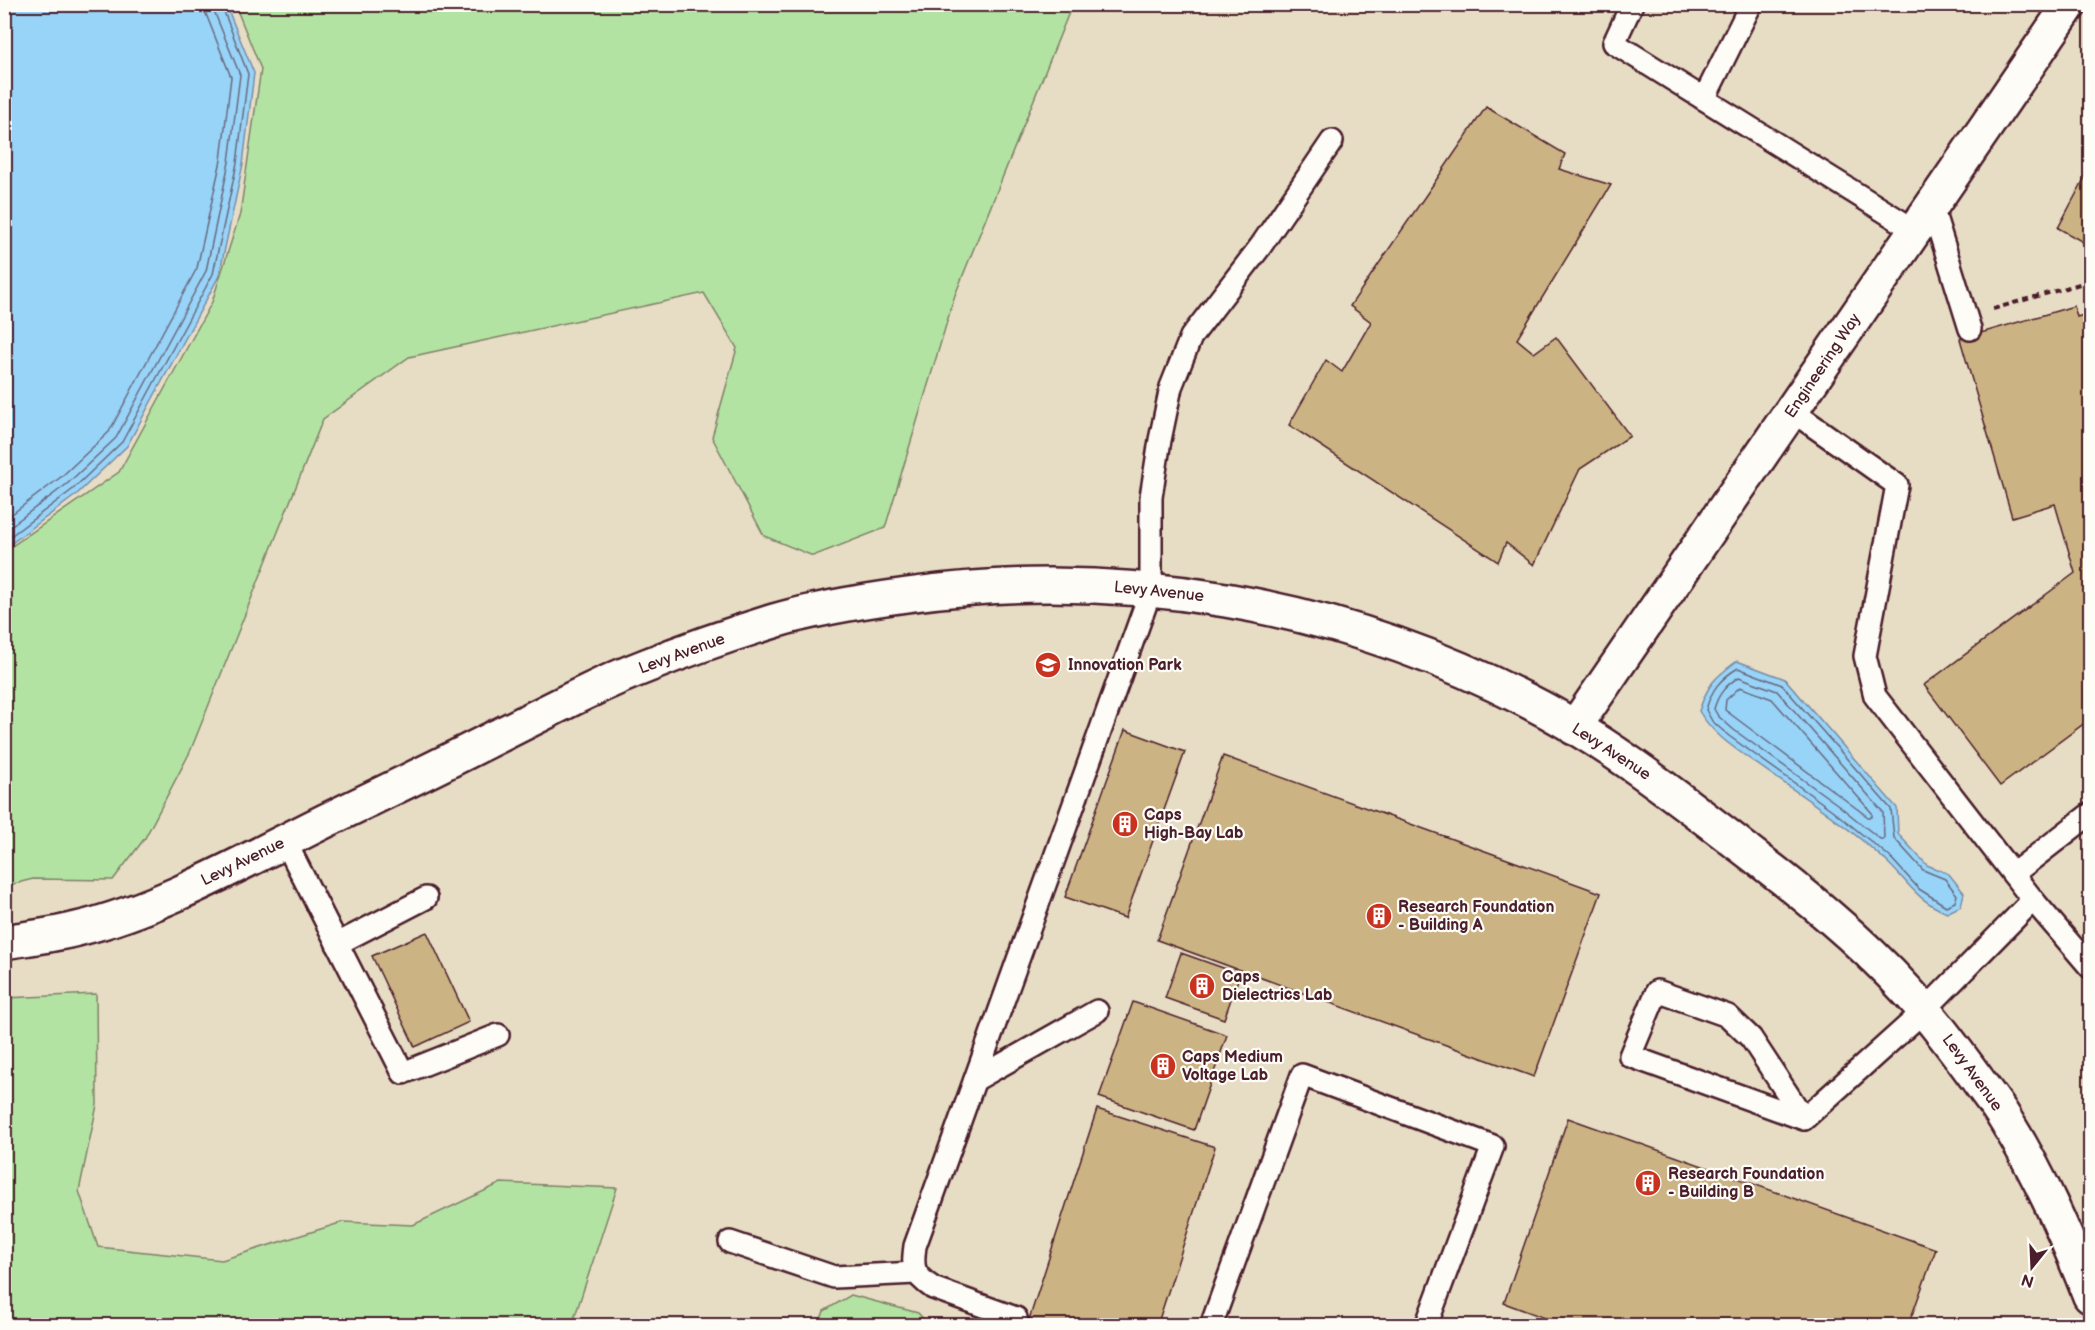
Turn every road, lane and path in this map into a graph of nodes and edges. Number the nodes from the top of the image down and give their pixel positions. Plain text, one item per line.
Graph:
1 (1632, 4) edge
2 (1751, 4) edge
3 (2070, 4) edge
4 (1704, 99) junction
5 (1332, 141) dead end
6 (1924, 219) junction
7 (2091, 281) edge
8 (1968, 323) joint
9 (1792, 411) junction
10 (1151, 590) junction
11 (1575, 728) junction
12 (2091, 814) edge
13 (285, 841) junction
14 (2013, 874) junction
15 (426, 898) dead end
16 (2033, 900) junction
17 (4, 942) edge
18 (337, 944) junction
19 (2091, 967) edge
20 (1097, 1011) dead end
21 (1924, 1011) junction
22 (498, 1035) dead end
23 (975, 1080) junction
24 (1804, 1119) junction
25 (730, 1242) dead end
26 (916, 1273) junction
27 (2091, 1296) edge
28 (1016, 1318) dead end
29 (1211, 1326) edge
30 (1426, 1326) edge

1 - 4 lane
2 - 4 lane
3 - 6 street, Engineering Way
4 - 6 lane
5 - 10 lane
6 - 8 lane
6 - 9 street, Engineering Way
7 - 8 path
9 - 11 street, Engineering Way
9 - 14 lane
10 - 11 street, Levy Avenue
10 - 13 street, Levy Avenue
10 - 23 lane
11 - 21 street, Levy Avenue
12 - 14 lane
13 - 17 street, Levy Avenue
13 - 18 lane
14 - 16 lane
15 - 18 lane
16 - 19 lane
16 - 21 lane
18 - 22 lane
20 - 23 lane
21 - 24 lane
21 - 27 street, Levy Avenue
23 - 26 lane
24 - 24 lane
25 - 26 lane
26 - 28 lane
29 - 30 lane

